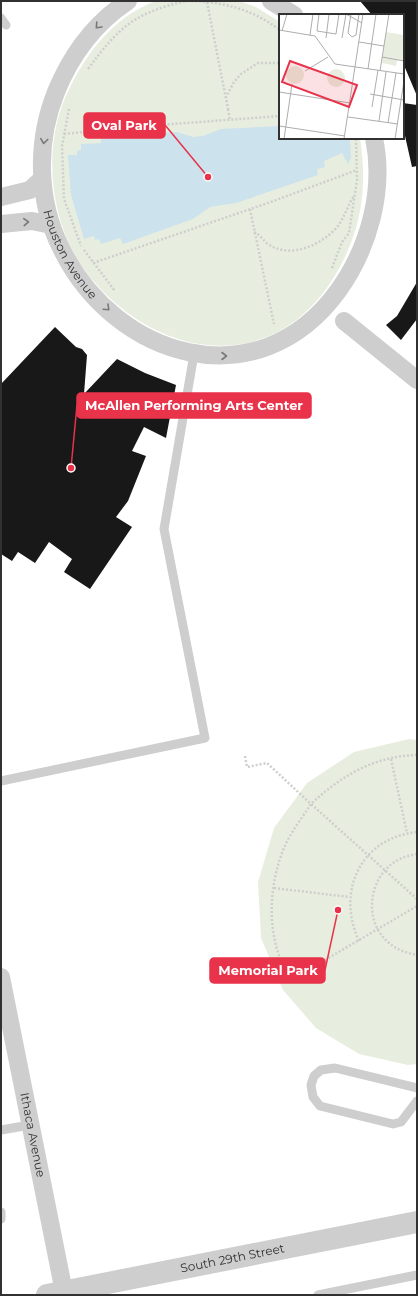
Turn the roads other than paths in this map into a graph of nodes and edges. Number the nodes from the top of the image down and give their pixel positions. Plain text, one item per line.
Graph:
1 (128, 1) edge
2 (271, 1) edge
3 (292, 1) edge
4 (292, 14) edge
5 (294, 14) edge
6 (374, 139) edge
7 (42, 179) junction
8 (1, 197) edge
9 (1, 224) edge
10 (51, 225) junction
11 (339, 290) junction
12 (344, 321) junction
13 (309, 323) junction
14 (194, 354) junction
15 (415, 374) edge
16 (1, 781) edge
17 (2, 986) edge
18 (417, 1088) edge
19 (417, 1101) edge
20 (30, 1125) junction
21 (1, 1130) edge
22 (1, 1212) edge
23 (1, 1219) edge
24 (417, 1222) edge
25 (417, 1275) edge
26 (55, 1293) edge
27 (318, 1295) edge

1 -> 7 street, Houston Avenue
2 - 4 street
3 - 5 street
6 - 11 street, Houston Avenue
7 - 8 street
7 - 10 street, Houston Avenue
9 -> 10 street
10 -> 14 street, Houston Avenue
11 - 12 street
11 - 13 street, Houston Avenue
12 - 13 street, Houston Avenue
12 - 15 street
14 -> 13 street, Houston Avenue
14 - 16 lane
17 - 20 street, Ithaca Avenue
18 - 19 lane
20 - 21 lane
20 - 26 street, Ithaca Avenue
22 - 23 lane
24 - 26 street, South 29th Street
25 - 27 lane

